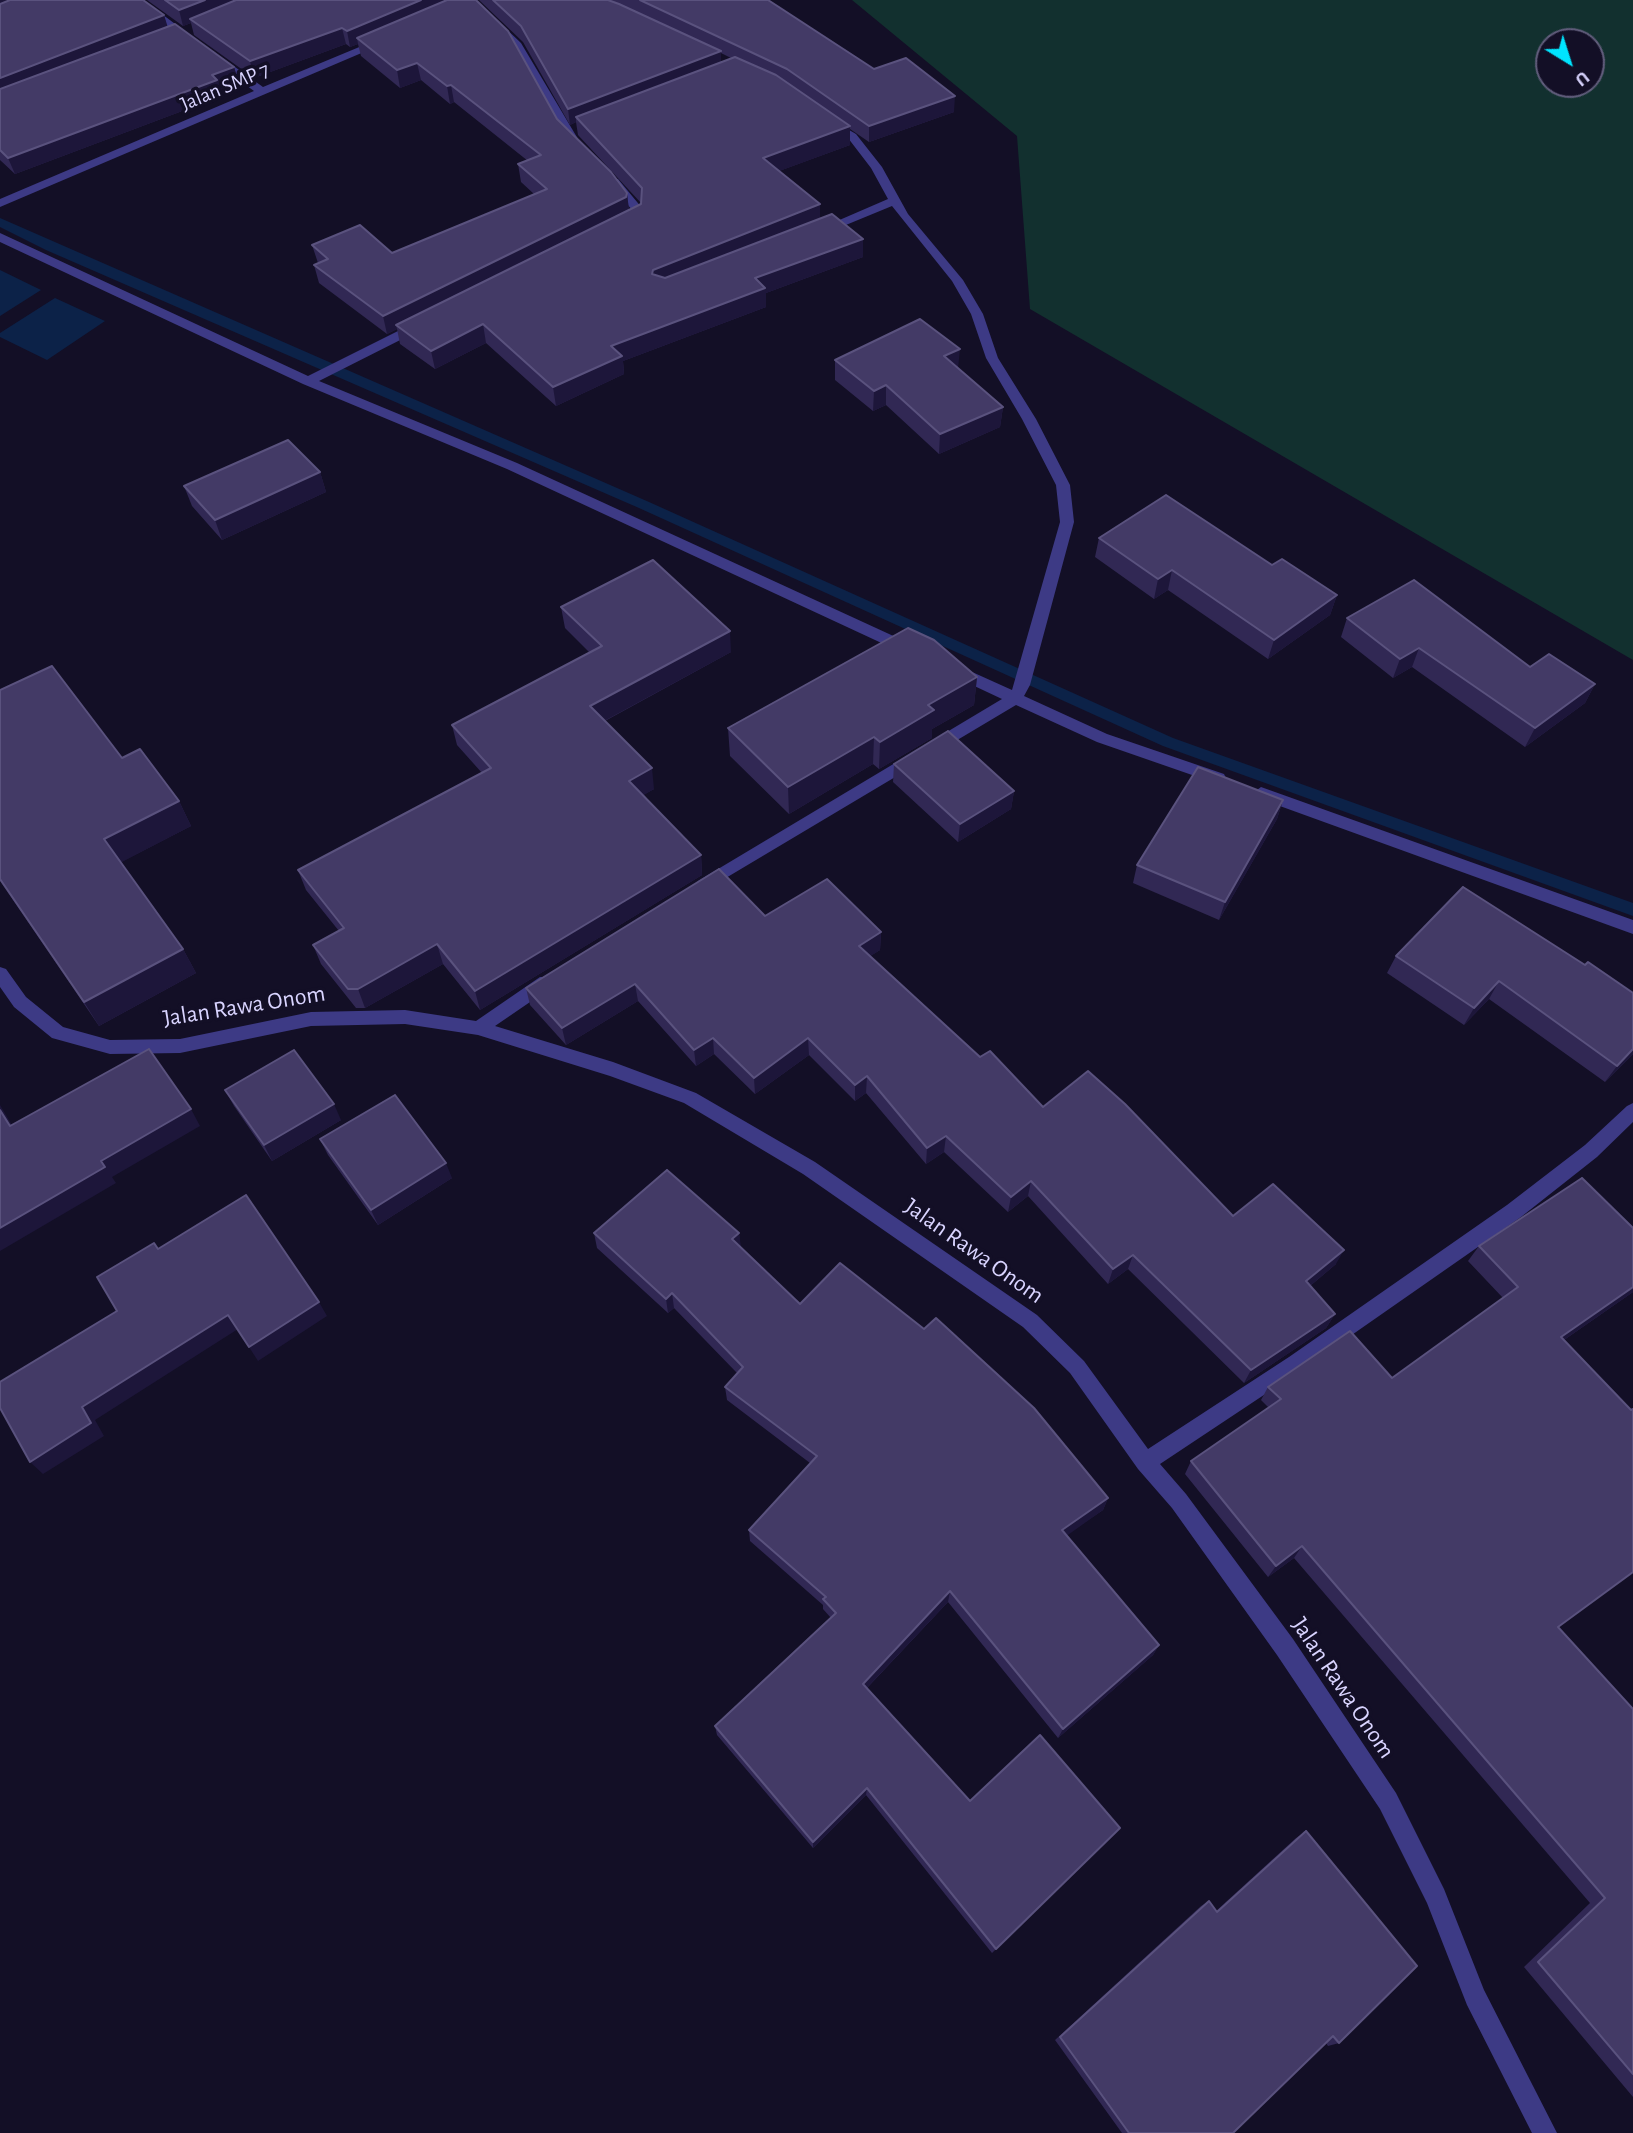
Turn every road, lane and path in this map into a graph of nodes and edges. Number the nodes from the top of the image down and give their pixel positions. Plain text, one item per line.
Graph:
1 (136, 0) edge
2 (470, 0) edge
3 (194, 28) edge
4 (181, 33) junction
5 (396, 35) edge
6 (168, 38) edge
7 (202, 47) edge
8 (212, 55) edge
9 (263, 92) junction
10 (822, 116) edge
11 (579, 128) edge
12 (566, 133) junction
13 (584, 151) edge
14 (601, 169) edge
15 (895, 201) junction
16 (0, 203) edge
17 (615, 230) edge
18 (809, 236) edge
19 (0, 237) edge
20 (432, 319) edge
21 (308, 381) junction
22 (1019, 692) junction
23 (687, 895) edge
24 (1633, 927) edge
25 (559, 973) edge
26 (0, 974) edge
27 (478, 1028) junction
28 (1633, 1111) edge
29 (1145, 1462) junction
30 (1545, 2133) edge

1 - 4 street
2 - 12 street
3 - 4 street
4 - 6 street
4 - 7 street
5 - 9 street, Jalan SMP 7
8 - 9 street
9 - 16 street, Jalan SMP 7
10 - 15 street
11 - 12 street
12 - 13 street
14 - 17 street
15 - 18 street
15 - 22 street
19 - 21 street
20 - 21 street
21 - 22 street
22 - 23 street
22 - 24 street
25 - 27 street
26 - 27 street, Jalan Rawa Onom
27 - 29 street, Jalan Rawa Onom
28 - 29 street
29 - 30 street, Jalan Rawa Onom

